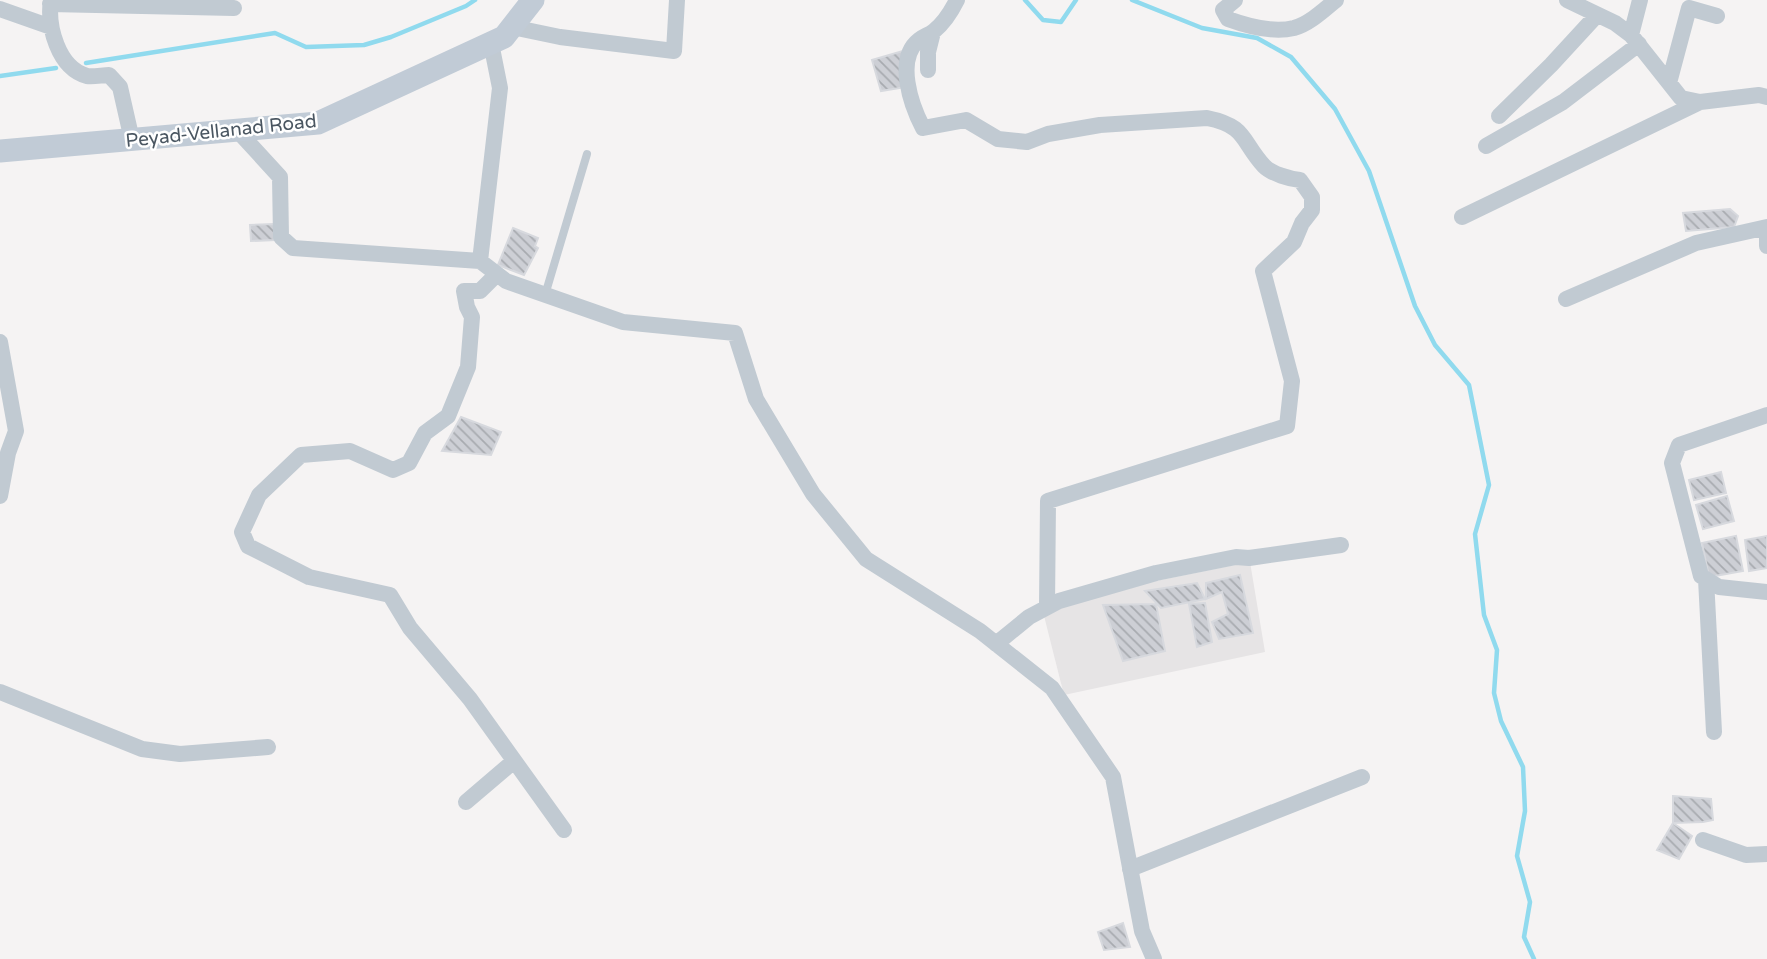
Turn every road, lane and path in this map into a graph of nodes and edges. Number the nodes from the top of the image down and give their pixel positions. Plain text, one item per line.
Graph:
1 (533, 0) edge
2 (677, 0) edge
3 (957, 0) edge
4 (1235, 0) edge
5 (1336, 0) edge
6 (1567, 0) edge
7 (1640, 0) edge
8 (50, 2) edge
9 (234, 8) dead end
10 (0, 9) edge
11 (1597, 15) junction
12 (1717, 16) dead end
13 (51, 27) junction
14 (512, 27) junction
15 (933, 32) junction
16 (1635, 39) junction
17 (491, 43) junction
18 (928, 70) dead end
19 (1669, 83) junction
20 (1767, 97) edge
21 (1700, 102) junction
22 (1499, 116) dead end
23 (237, 131) junction
24 (132, 140) junction
25 (1486, 146) dead end
26 (0, 151) edge
27 (587, 155) dead end
28 (1462, 217) dead end
29 (1767, 227) edge
30 (1767, 236) edge
31 (1767, 246) edge
32 (480, 261) junction
33 (497, 274) junction
34 (545, 295) junction
35 (1566, 299) dead end
36 (0, 342) edge
37 (1767, 415) edge
38 (4, 459) edge
39 (0, 496) edge
40 (1341, 545) dead end
41 (1706, 579) junction
42 (1767, 593) edge
43 (1053, 604) junction
44 (996, 644) junction
45 (0, 692) edge
46 (1714, 732) dead end
47 (268, 747) dead end
48 (514, 761) junction
49 (1362, 777) dead end
50 (466, 802) dead end
51 (564, 830) dead end
52 (1703, 840) dead end
53 (1767, 854) edge
54 (1130, 869) junction
55 (1154, 959) edge

1 - 14 main road, Peyad-Vellanad Road
2 - 14 street
3 - 15 street
4 - 5 street
6 - 11 street
7 - 16 street
8 - 9 street
8 - 13 street
10 - 13 street
11 - 16 street
11 - 22 street
12 - 19 street
13 - 24 street
14 - 17 main road, Peyad-Vellanad Road
15 - 18 street
15 - 43 street
16 - 19 street
16 - 25 street
17 - 23 main road, Peyad-Vellanad Road
17 - 32 street
19 - 21 street
20 - 21 street
21 - 28 street
23 - 24 main road, Peyad-Vellanad Road
23 - 32 street
24 - 26 main road, Peyad-Vellanad Road
27 - 34 lane
29 - 35 street
30 - 31 street
32 - 33 street
33 - 34 street
33 - 48 street
34 - 44 street
36 - 38 street
37 - 41 street
38 - 39 street
40 - 43 street
41 - 42 street
41 - 46 street
43 - 44 street
44 - 54 street
45 - 47 street
48 - 50 street
48 - 51 street
49 - 54 street
52 - 53 street
54 - 55 street

